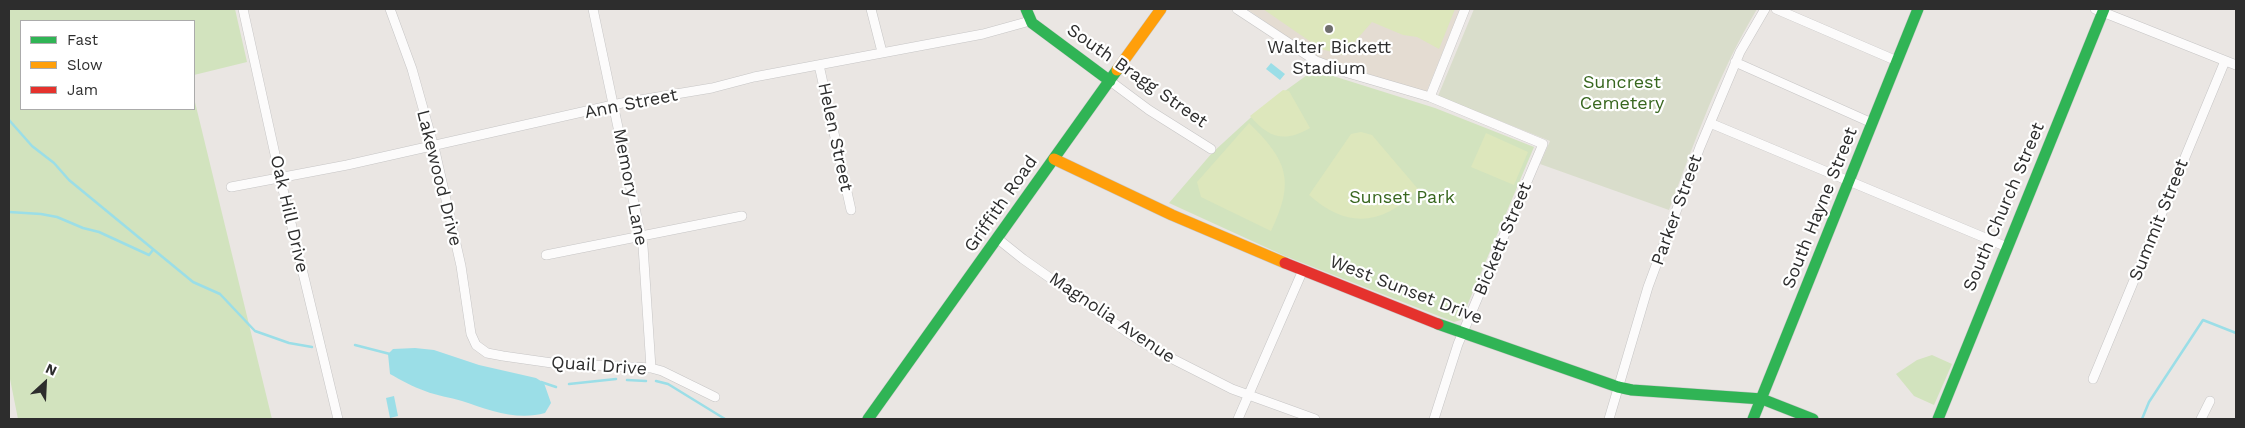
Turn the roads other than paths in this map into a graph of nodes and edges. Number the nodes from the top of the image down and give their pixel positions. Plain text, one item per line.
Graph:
1 (243, 9) edge
2 (390, 9) edge
3 (593, 9) edge
4 (871, 9) edge
5 (1026, 9) edge
6 (1161, 9) edge
7 (1237, 9) edge
8 (1465, 9) edge
9 (1765, 9) edge
10 (1776, 9) edge
11 (1918, 9) edge
12 (2101, 10) edge
13 (1030, 21) junction
14 (882, 52) junction
15 (1897, 61) junction
16 (2225, 61) junction
17 (1735, 62) junction
18 (819, 65) junction
19 (2236, 66) edge
20 (1110, 80) junction
21 (1430, 97) junction
22 (614, 106) junction
23 (1710, 123) junction
24 (1872, 123) junction
25 (433, 146) junction
26 (1211, 148) dead end
27 (1054, 159) junction
28 (280, 176) junction
29 (1848, 182) junction
30 (231, 187) dead end
31 (851, 210) dead end
32 (742, 216) dead end
33 (641, 236) junction
34 (998, 238) junction
35 (2007, 248) junction
36 (546, 255) dead end
37 (1303, 270) junction
38 (1463, 332) junction
39 (480, 348) joint
40 (651, 368) junction
41 (2093, 380) dead end
42 (1618, 387) junction
43 (1249, 396) junction
44 (714, 397) dead end
45 (1762, 398) junction
46 (2210, 401) dead end
47 (338, 419) edge
48 (868, 419) edge
49 (1238, 419) edge
50 (1316, 419) edge
51 (1434, 419) edge
52 (1609, 419) edge
53 (1753, 419) edge
54 (1813, 419) edge
55 (1938, 419) edge
56 (2201, 419) edge

1 - 28 street, Oak Hill Drive
2 - 25 street, Lakewood Drive
3 - 22 street, Memory Lane
4 - 14 street
5 - 13 street
6 - 20 street, Griffith Road
7 - 21 street
8 - 21 street
9 - 17 street, Parker Street
10 - 15 street
11 - 15 street, South Hayne Street
12 - 16 street
12 - 35 street, South Church Street
13 - 14 street, Ann Street
13 - 20 street, South Bragg Street
14 - 18 street, Ann Street
15 - 24 street, South Hayne Street
16 - 19 street
16 - 41 street, Summit Street
17 - 23 street, Parker Street
17 - 24 street
18 - 22 street, Ann Street
18 - 31 street, Helen Street
20 - 26 street, South Bragg Street
20 - 27 street, Griffith Road
21 - 38 street, Bickett Street
22 - 25 street, Ann Street
22 - 33 street, Memory Lane
23 - 29 street
23 - 42 street, Parker Street
24 - 29 street, South Hayne Street
25 - 28 street, Ann Street
25 - 39 street, Lakewood Drive
27 - 34 street, Griffith Road
27 - 37 street, West Sunset Drive
28 - 30 street, Ann Street
28 - 47 street, Oak Hill Drive
29 - 35 street
29 - 45 street, South Hayne Street
32 - 33 street
33 - 36 street
33 - 40 street, Memory Lane
34 - 43 street, Magnolia Avenue
34 - 48 street, Griffith Road
35 - 55 street, South Church Street
37 - 38 street, West Sunset Drive
37 - 43 street
38 - 42 street, West Sunset Drive
38 - 51 street, Bickett Street
39 - 40 street, Quail Drive
40 - 44 street, Quail Drive
42 - 45 street, West Sunset Drive
42 - 52 street, Parker Street
43 - 49 street
43 - 50 street, Magnolia Avenue
45 - 53 street, South Hayne Street
45 - 54 street, West Sunset Drive
46 - 56 street

